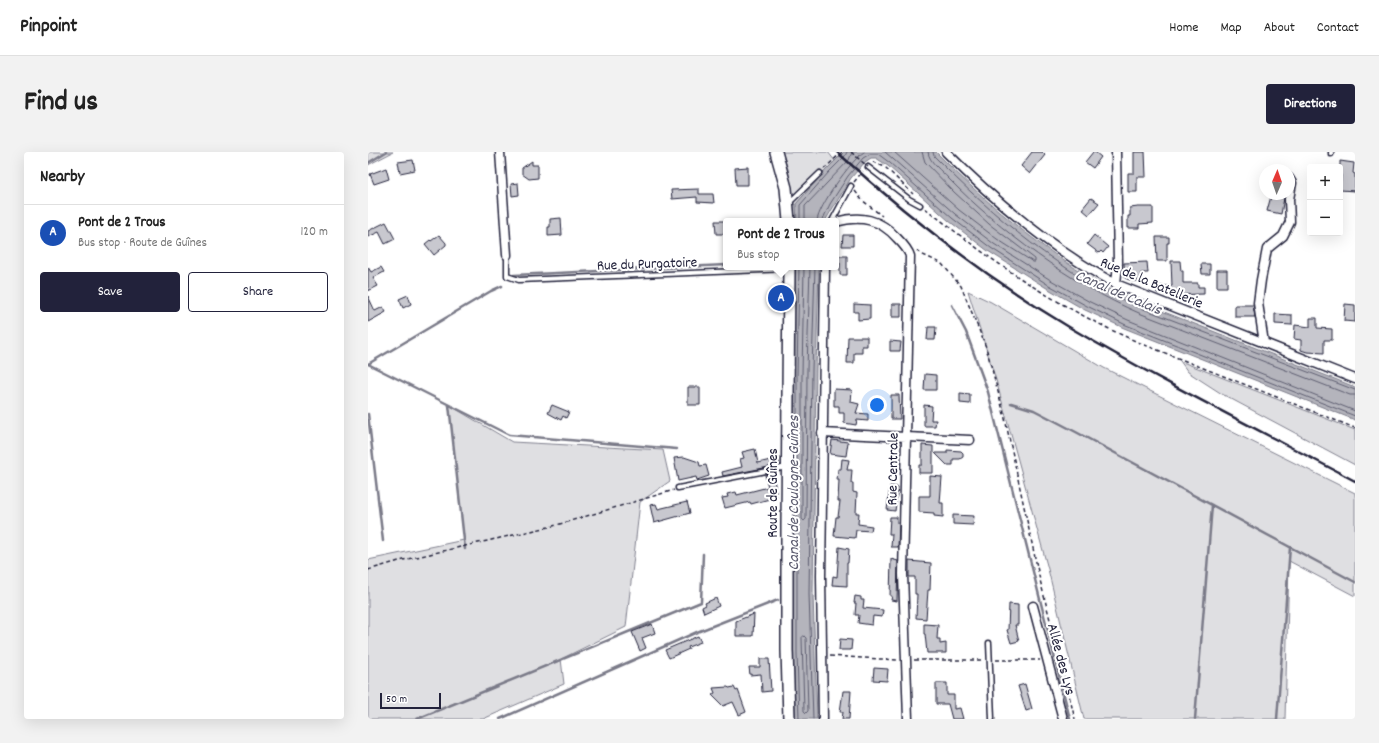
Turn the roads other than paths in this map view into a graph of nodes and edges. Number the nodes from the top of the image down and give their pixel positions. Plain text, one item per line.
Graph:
1 (500, 152) edge
2 (776, 152) edge
3 (946, 152) edge
4 (1116, 152) edge
5 (868, 167) road end
6 (820, 173) road end
7 (851, 186) road end
8 (1287, 200) edge
9 (788, 204) junction
10 (920, 205) road end
11 (789, 218) edge
12 (834, 218) edge
13 (839, 221) edge
14 (507, 255) joint
15 (744, 270) edge
16 (789, 270) edge
17 (825, 270) edge
18 (1116, 284) junction
19 (1264, 343) junction
20 (1355, 379) edge
21 (822, 433) junction
22 (906, 437) junction
23 (970, 440) dead end
24 (787, 466) junction
25 (678, 488) road end
26 (1033, 606) dead end
27 (989, 642) dead end
28 (789, 719) edge
29 (823, 719) edge
30 (908, 719) edge
31 (992, 719) edge
32 (1063, 719) edge

1 - 14 street
2 - 9 main road
3 - 18 street, Rue de la Batellerie
4 - 18 street
5 - 10 lane
6 - 9 lane
7 - 12 lane
8 - 19 street
9 - 11 main road
13 - 22 street, Rue Centrale
14 - 15 lane, Rue du Purgatoire
16 - 24 main road, Route de Guînes
17 - 21 street
18 - 19 street, Rue de la Batellerie
19 - 20 street, Rue de la Batellerie
21 - 22 street
21 - 29 street
22 - 23 street
22 - 30 street, Rue Centrale
24 - 25 lane
24 - 28 main road, Route de Guînes
26 - 32 street, Allée des Lys
27 - 31 lane

